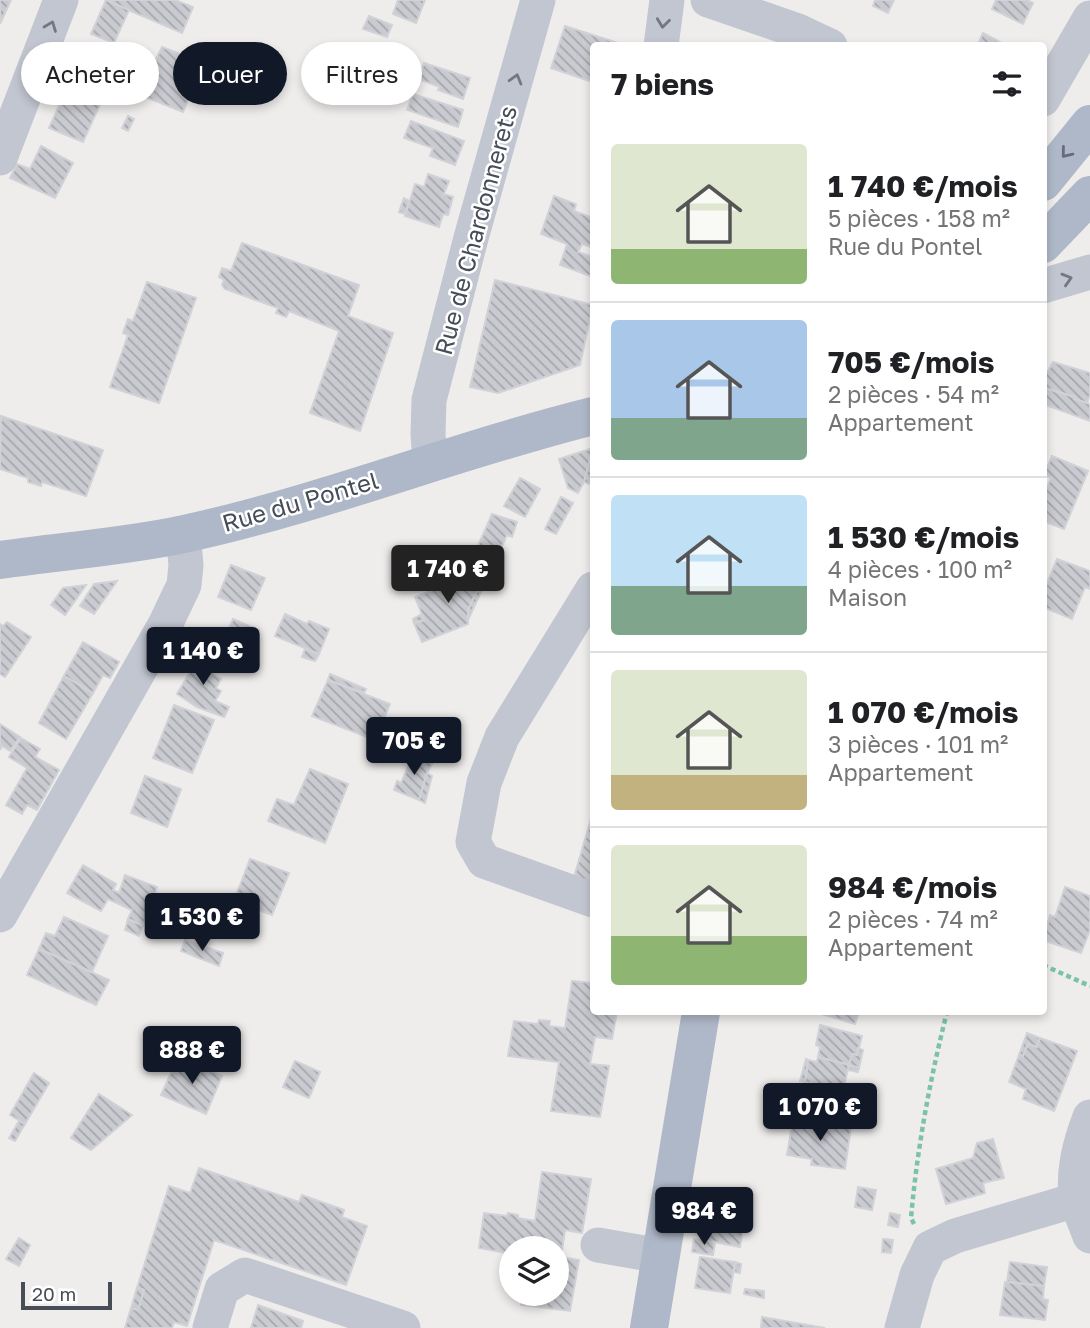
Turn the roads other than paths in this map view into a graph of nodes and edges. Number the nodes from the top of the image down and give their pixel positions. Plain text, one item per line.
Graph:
1 (61, 0) edge
2 (538, 0) edge
3 (667, 0) edge
4 (708, 0) edge
5 (794, 14) edge
6 (1090, 18) edge
7 (662, 42) edge
8 (826, 42) edge
9 (1047, 92) edge
10 (1090, 124) edge
11 (0, 158) edge
12 (1047, 177) edge
13 (1090, 195) edge
14 (1047, 240) edge
15 (1090, 272) edge
16 (1047, 285) edge
17 (590, 417) edge
18 (430, 463) junction
19 (183, 534) junction
20 (0, 560) edge
21 (590, 594) edge
22 (590, 899) edge
23 (0, 915) edge
24 (701, 1015) edge
25 (1090, 1118) edge
26 (1076, 1200) junction
27 (1090, 1236) edge
28 (598, 1245) dead end
29 (661, 1256) junction
30 (210, 1328) edge
31 (403, 1328) edge
32 (649, 1328) edge
33 (902, 1328) edge

11 -> 1 street
18 -> 2 street, Rue de Chardonnerets
3 -> 7 street
4 - 5 street
5 - 8 street
6 - 9 street
10 -> 12 main road
13 - 14 main road
16 -> 15 street
17 - 18 main road, Rue du Pontel
18 - 19 main road, Rue du Pontel
19 - 20 main road, Rue du Pontel
19 - 23 street
21 - 22 street
24 - 29 main road
25 - 26 street
26 - 27 street
26 - 33 street
28 - 29 street
29 - 32 main road
30 - 31 street

